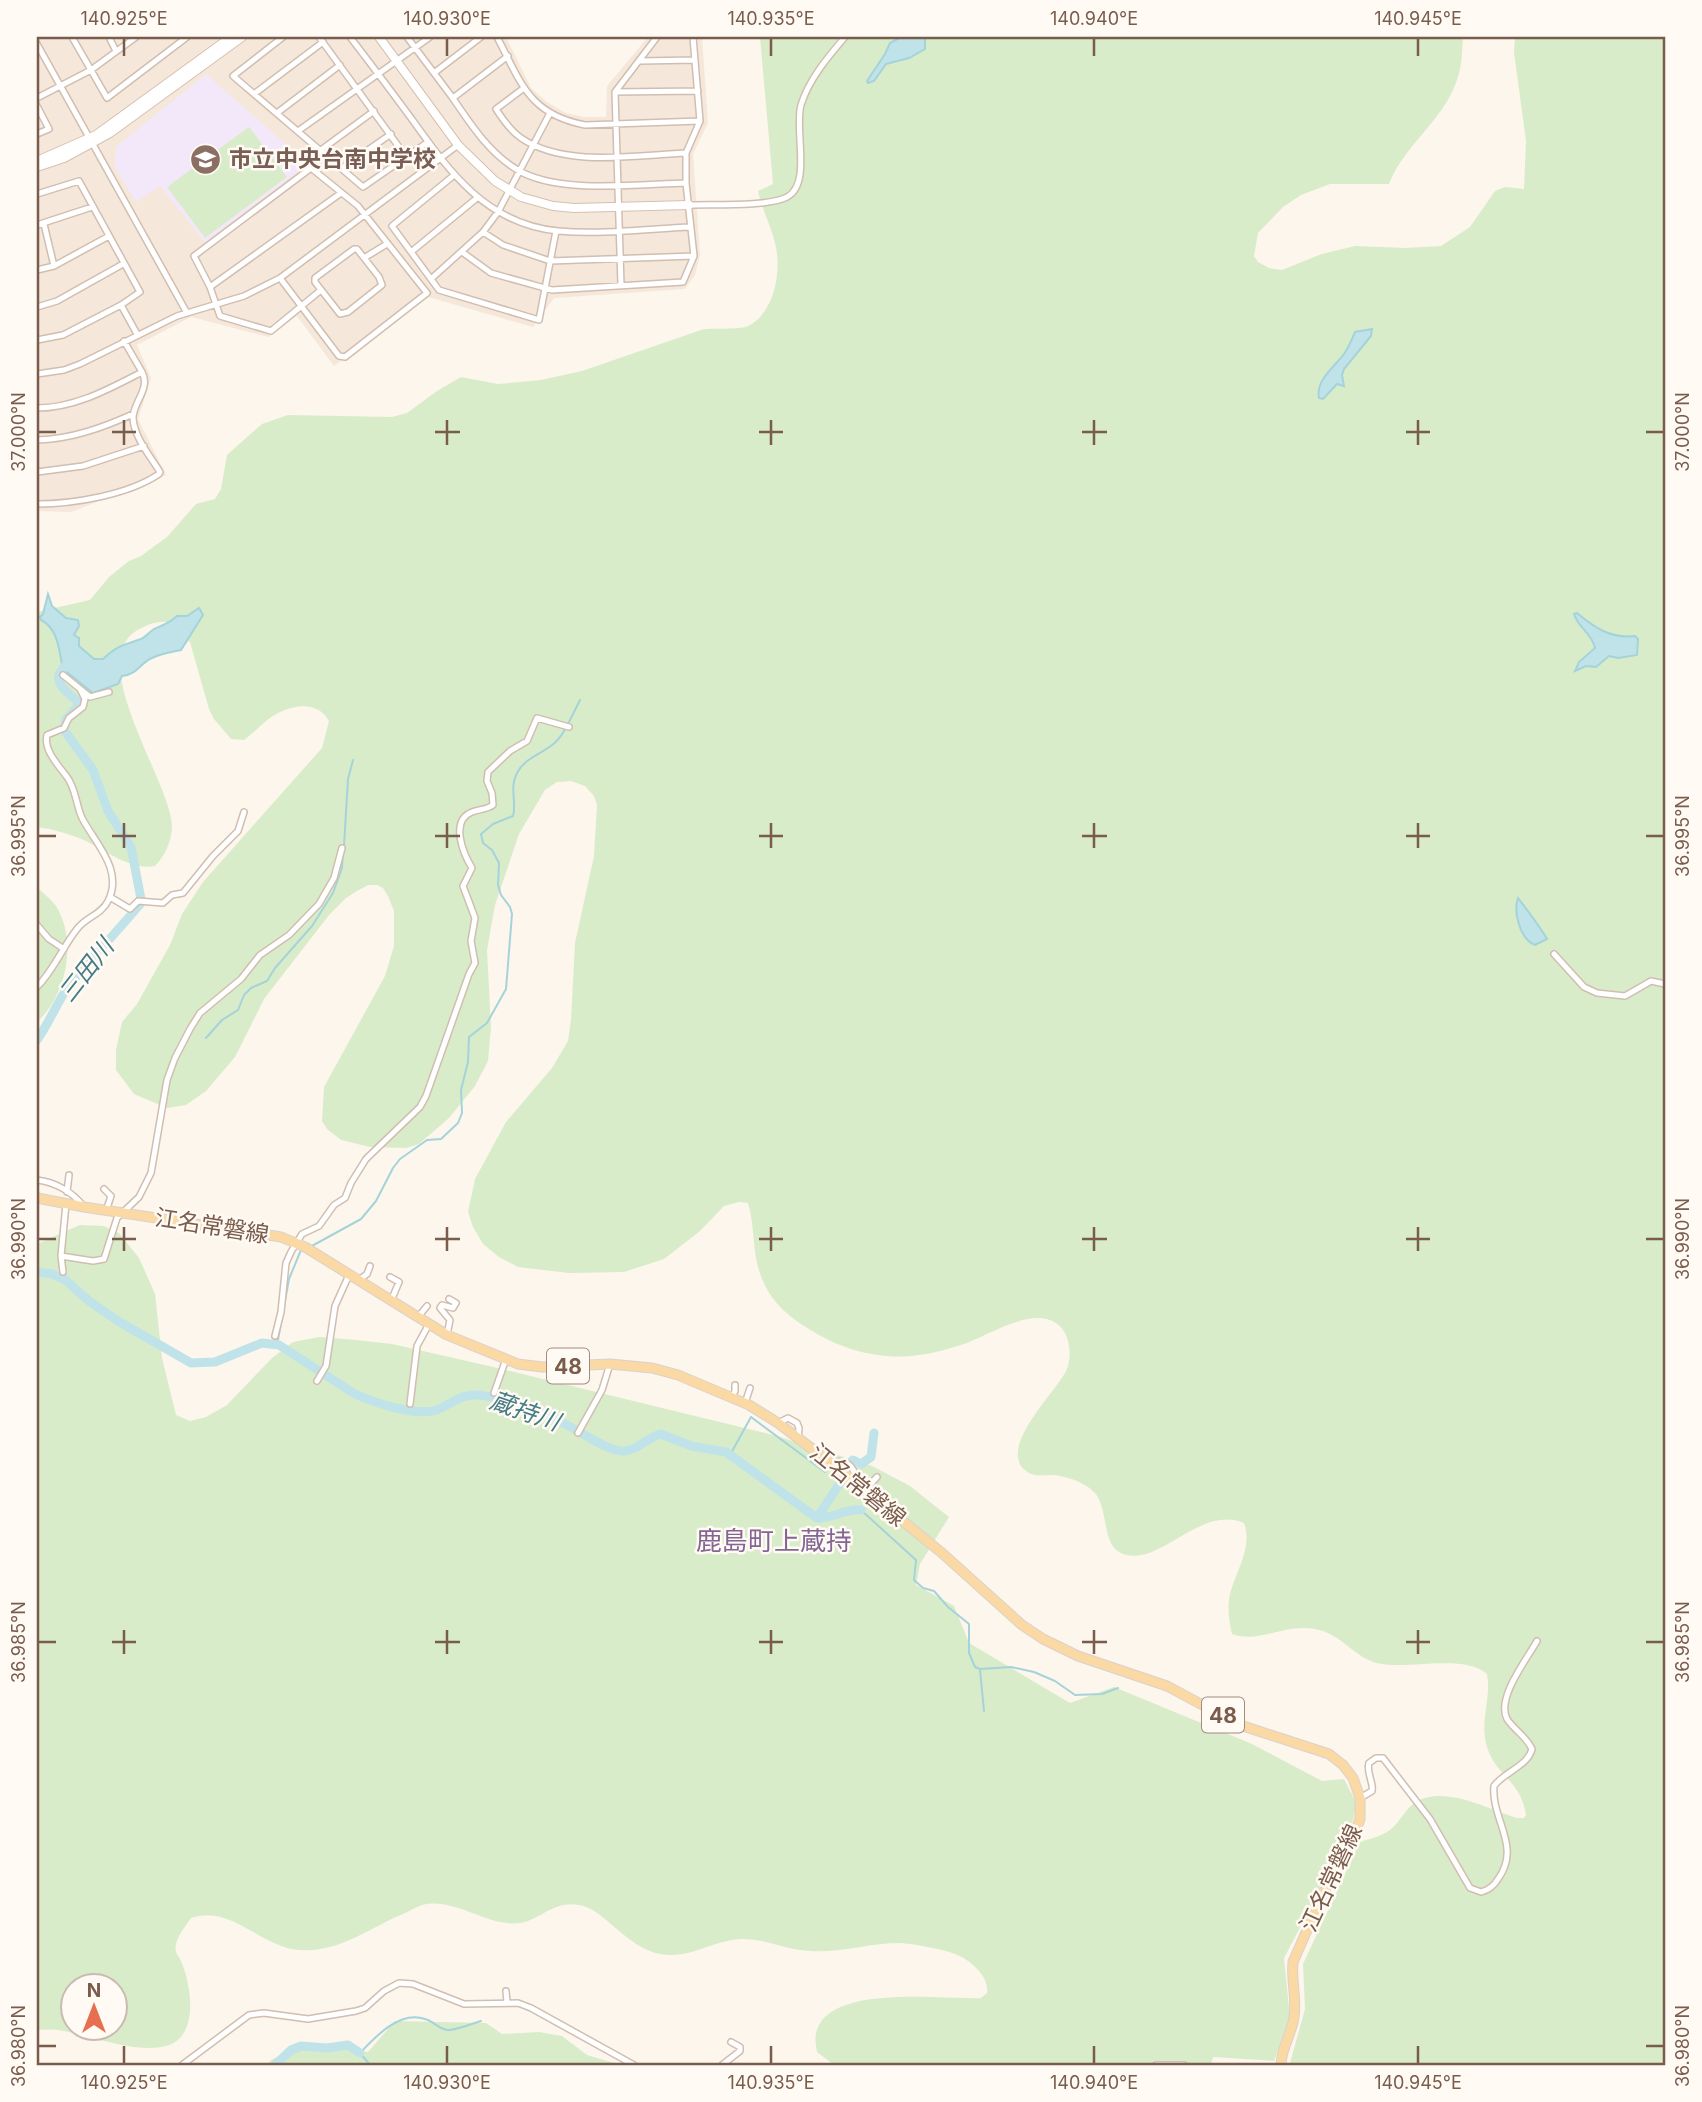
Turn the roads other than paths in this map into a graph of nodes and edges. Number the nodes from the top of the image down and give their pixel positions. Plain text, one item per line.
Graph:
1 (72, 37) edge
2 (109, 37) edge
3 (136, 37) edge
4 (187, 37) edge
5 (230, 37) edge
6 (242, 37) edge
7 (283, 37) edge
8 (350, 37) edge
9 (379, 37) edge
10 (407, 37) edge
11 (430, 37) edge
12 (481, 37) edge
13 (497, 37) edge
14 (657, 37) edge
15 (693, 37) edge
16 (845, 37) edge
17 (321, 39) edge
18 (37, 44) edge
19 (415, 48) junction
20 (116, 51) junction
21 (508, 56) junction
22 (397, 60) junction
23 (695, 60) junction
24 (640, 61) junction
25 (340, 65) junction
26 (91, 71) junction
27 (434, 73) junction
28 (379, 75) junction
29 (60, 87) junction
30 (524, 88) junction
31 (357, 89) junction
32 (698, 91) junction
33 (615, 92) junction
34 (254, 94) junction
35 (37, 98) edge
36 (453, 98) junction
37 (37, 106) edge
38 (374, 111) junction
39 (277, 113) junction
40 (550, 113) junction
41 (700, 121) junction
42 (616, 124) junction
43 (298, 131) junction
44 (37, 134) edge
45 (391, 134) junction
46 (91, 141) junction
47 (428, 142) junction
48 (458, 145) junction
49 (533, 145) junction
50 (321, 150) junction
51 (686, 153) junction
52 (617, 156) junction
53 (407, 158) junction
54 (37, 160) edge
55 (441, 160) junction
56 (37, 167) edge
57 (342, 169) junction
58 (519, 171) junction
59 (453, 176) junction
60 (686, 183) junction
61 (617, 184) junction
62 (508, 189) junction
63 (341, 193) junction
64 (37, 194) edge
65 (477, 198) junction
66 (690, 205) junction
67 (92, 206) junction
68 (618, 207) junction
69 (498, 212) junction
70 (365, 216) junction
71 (40, 224) edge
72 (691, 227) junction
73 (619, 230) junction
74 (556, 231) junction
75 (483, 232) junction
76 (109, 236) junction
77 (387, 244) junction
78 (411, 252) junction
79 (462, 252) junction
80 (694, 256) junction
81 (364, 258) junction
82 (620, 258) junction
83 (550, 261) junction
84 (123, 264) junction
85 (54, 266) junction
86 (37, 270) edge
87 (280, 278) junction
88 (431, 279) junction
89 (621, 285) junction
90 (210, 286) junction
91 (321, 289) junction
92 (545, 289) junction
93 (215, 304) junction
94 (121, 305) junction
95 (301, 306) junction
96 (37, 307) edge
97 (187, 313) junction
98 (138, 334) junction
99 (37, 340) edge
100 (124, 341) junction
101 (142, 372) junction
102 (37, 374) edge
103 (37, 408) edge
104 (133, 414) junction
105 (37, 440) edge
106 (144, 446) junction
107 (37, 472) edge
108 (37, 505) edge
109 (63, 675) dead end
110 (80, 689) junction
111 (109, 692) dead end
112 (569, 727) dead end
113 (244, 812) dead end
114 (342, 848) dead end
115 (110, 897) junction
116 (37, 925) edge
117 (64, 948) junction
118 (1554, 954) dead end
119 (1665, 984) edge
120 (37, 987) edge
121 (69, 1175) dead end
122 (37, 1180) edge
123 (104, 1189) dead end
124 (67, 1192) junction
125 (37, 1198) edge
126 (66, 1204) junction
127 (84, 1207) junction
128 (106, 1210) junction
129 (121, 1213) junction
130 (303, 1247) junction
131 (61, 1256) junction
132 (370, 1266) dead end
133 (63, 1272) dead end
134 (349, 1275) junction
135 (390, 1277) dead end
136 (359, 1280) junction
137 (449, 1299) dead end
138 (391, 1301) junction
139 (427, 1306) dead end
140 (418, 1317) junction
141 (429, 1324) junction
142 (447, 1335) junction
143 (275, 1336) dead end
144 (506, 1359) junction
145 (610, 1364) junction
146 (317, 1381) dead end
147 (735, 1385) dead end
148 (750, 1388) dead end
149 (494, 1393) dead end
150 (732, 1396) junction
151 (745, 1403) junction
152 (410, 1404) dead end
153 (578, 1433) dead end
154 (877, 1477) dead end
155 (865, 1490) junction
156 (1536, 1641) dead end
157 (1360, 1798) junction
158 (506, 1991) dead end
159 (507, 2002) junction
160 (732, 2042) dead end
161 (182, 2065) edge
162 (634, 2065) edge
163 (722, 2065) edge
164 (1156, 2065) edge
165 (1184, 2065) edge
166 (1281, 2065) edge

1 - 26 street
2 - 20 street
3 - 20 street
4 - 26 street
5 - 46 street
6 - 46 street
7 - 34 street
8 - 28 street
9 - 22 street
10 - 19 street
11 - 19 street
12 - 27 street
13 - 21 street
14 - 24 street
15 - 23 street
16 - 66 street
17 - 25 street
17 - 34 street
18 - 29 street
19 - 22 street
19 - 27 street
20 - 26 street
21 - 30 street
21 - 36 street
22 - 28 street
22 - 48 street
23 - 24 street
23 - 32 street
24 - 33 street
25 - 31 street
25 - 39 street
26 - 29 street
27 - 36 street
28 - 31 street
28 - 47 street
29 - 35 street
29 - 46 street
30 - 40 street
30 - 49 street
31 - 38 street
31 - 43 street
32 - 33 street
32 - 41 street
33 - 42 street
34 - 39 street
36 - 58 street
37 - 44 street
38 - 45 street
38 - 50 street
39 - 43 street
40 - 42 street
40 - 49 street
41 - 42 street
41 - 51 street
42 - 52 street
43 - 50 street
45 - 53 street
45 - 57 street
46 - 54 street
46 - 56 street
46 - 97 street
47 - 53 street
47 - 55 street
48 - 55 street
48 - 62 street
49 - 52 street
49 - 58 street
50 - 57 street
51 - 52 street
51 - 60 street
52 - 61 street
53 - 57 street
55 - 59 street
55 - 70 street
58 - 61 street
58 - 62 street
59 - 65 street
59 - 78 street
60 - 61 street
60 - 66 street
61 - 68 street
62 - 68 street
62 - 69 street
63 - 70 street
63 - 90 street
63 - 90 street
64 - 67 street
65 - 69 street
65 - 78 street
66 - 68 street
66 - 72 street
67 - 71 street
67 - 76 street
68 - 73 street
69 - 74 street
69 - 75 street
70 - 77 street
70 - 87 street
71 - 85 street
72 - 73 street
72 - 80 street
73 - 74 street
73 - 82 street
74 - 83 street
75 - 79 street
75 - 83 street
76 - 84 street
76 - 85 street
77 - 81 street
77 - 95 street
78 - 88 street
79 - 88 street
79 - 92 street
80 - 82 street
80 - 89 street
81 - 91 street
81 - 91 street
82 - 83 street
82 - 89 street
83 - 92 street
84 - 94 street
84 - 96 street
85 - 86 street
87 - 93 street
87 - 95 street
88 - 92 street
89 - 92 street
90 - 93 street
91 - 95 street
93 - 95 street
93 - 97 street
94 - 98 street
94 - 99 street
97 - 98 street
98 - 100 street
100 - 101 street
100 - 102 street
101 - 103 street
101 - 104 street
104 - 105 street
104 - 106 street
106 - 107 street
106 - 108 street
109 - 110 street
110 - 111 street
110 - 115 street
112 - 130 street
113 - 115 street
114 - 129 street
115 - 117 street
116 - 117 street
117 - 120 street
118 - 119 street
121 - 124 street
122 - 124 street
123 - 128 street
124 - 127 street
125 - 126 main road, 江名常磐線 / 48
126 - 127 main road, 江名常磐線 / 48
126 - 131 street
127 - 128 main road, 江名常磐線 / 48
128 - 129 main road, 江名常磐線 / 48
129 - 130 main road, 江名常磐線 / 48
129 - 131 street
130 - 134 main road, 江名常磐線 / 48
130 - 143 street
131 - 133 street
132 - 136 street
134 - 136 main road, 江名常磐線 / 48
134 - 146 street
135 - 138 street
136 - 138 main road, 江名常磐線 / 48
137 - 142 street
138 - 140 main road, 江名常磐線 / 48
139 - 140 street
140 - 141 main road, 江名常磐線 / 48
141 - 142 main road, 江名常磐線 / 48
141 - 152 street
142 - 144 main road, 江名常磐線 / 48
144 - 145 main road, 江名常磐線 / 48
144 - 149 street
145 - 150 main road, 江名常磐線 / 48
145 - 153 street
147 - 150 street
148 - 151 street
150 - 151 main road, 江名常磐線 / 48
151 - 155 main road, 江名常磐線 / 48
154 - 155 street
155 - 157 main road, 江名常磐線 / 48
156 - 157 street
157 - 166 main road, 江名常磐線
158 - 159 street
159 - 161 street
159 - 162 street
160 - 163 street
164 - 165 street

